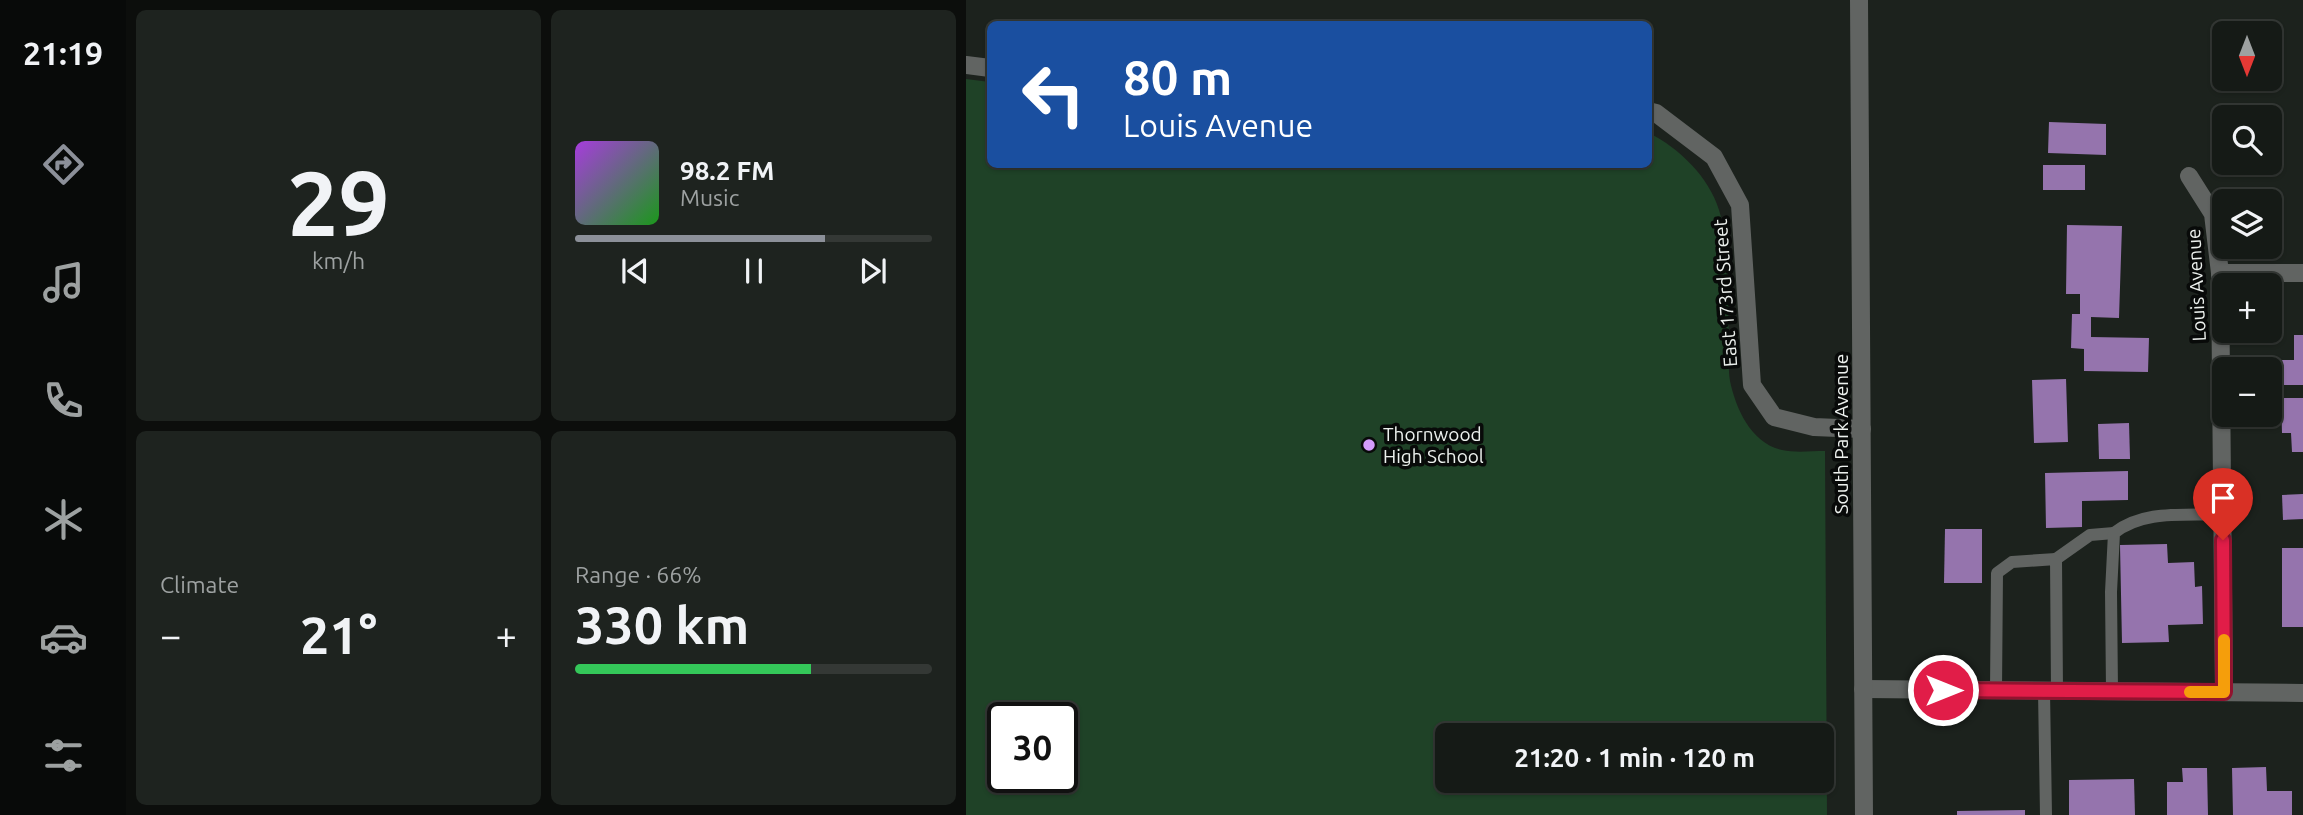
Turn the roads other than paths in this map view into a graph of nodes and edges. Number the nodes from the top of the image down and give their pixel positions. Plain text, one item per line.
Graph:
1 (1859, 0) edge
2 (966, 65) edge
3 (987, 68) edge
4 (1652, 112) edge
5 (2189, 176) dead end
6 (2220, 273) edge
7 (2282, 273) edge
8 (2303, 273) edge
9 (2221, 343) edge
10 (1862, 429) junction
11 (2222, 514) junction
12 (2114, 533) junction
13 (2056, 559) junction
14 (1863, 689) junction
15 (1996, 690) junction
16 (2051, 691) junction
17 (2112, 691) junction
18 (2224, 692) junction
19 (2303, 693) edge
20 (1864, 815) edge
21 (2046, 815) edge

1 - 10 street, South Park Avenue
2 - 3 street
4 - 10 street, East 173rd Street
5 - 6 street, Louis Avenue
7 - 8 street
9 - 11 street, Louis Avenue
10 - 14 street, South Park Avenue
11 - 12 lane
11 - 18 street, Louis Avenue
12 - 13 lane
12 - 17 lane
13 - 15 lane
13 - 16 lane
14 - 15 street
14 - 20 street, South Park Avenue
15 - 16 street
16 - 17 street
16 - 21 lane
17 - 18 street
18 - 19 street

